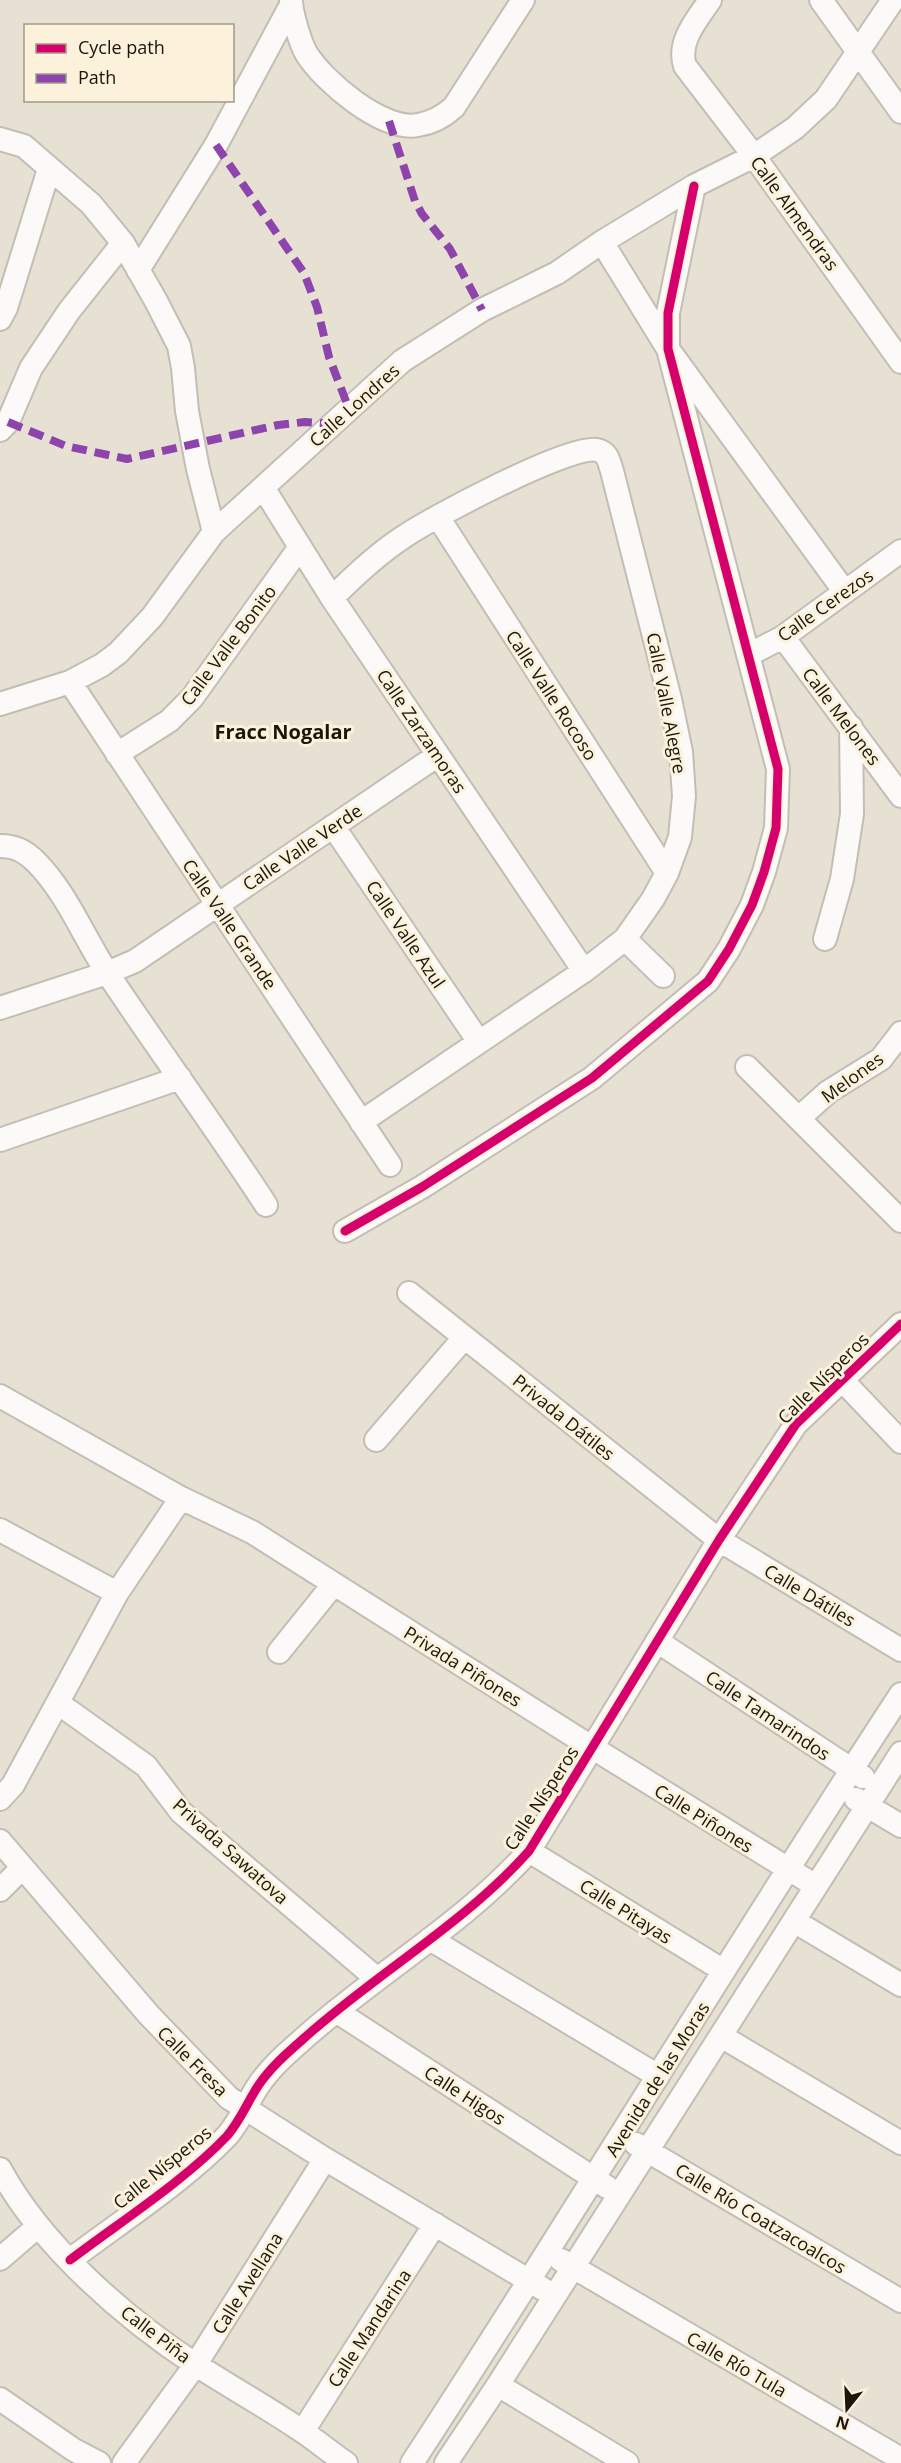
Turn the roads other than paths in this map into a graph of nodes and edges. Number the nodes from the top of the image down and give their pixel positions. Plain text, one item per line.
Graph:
1 (523, 0) edge
2 (710, 0) edge
3 (821, 0) edge
4 (893, 0) edge
5 (291, 2) edge
6 (858, 50) junction
7 (901, 112) edge
8 (0, 139) edge
9 (754, 156) junction
10 (49, 169) junction
11 (694, 186) junction
12 (602, 242) junction
13 (123, 243) junction
14 (138, 270) junction
15 (0, 319) edge
16 (668, 349) junction
17 (901, 362) edge
18 (3, 421) edge
19 (264, 489) junction
20 (438, 517) junction
21 (214, 532) junction
22 (300, 547) junction
23 (901, 551) edge
24 (845, 592) junction
25 (332, 598) junction
26 (783, 637) junction
27 (748, 655) junction
28 (70, 682) junction
29 (0, 704) edge
30 (851, 727) junction
31 (117, 754) junction
32 (438, 755) junction
33 (901, 796) edge
34 (333, 826) junction
35 (0, 846) edge
36 (667, 873) junction
37 (217, 904) junction
38 (625, 939) junction
39 (825, 939) dead end
40 (584, 971) junction
41 (107, 973) junction
42 (663, 976) dead end
43 (0, 1008) edge
44 (901, 1033) edge
45 (479, 1042) junction
46 (747, 1067) dead end
47 (180, 1078) junction
48 (799, 1118) junction
49 (361, 1122) junction
50 (0, 1140) edge
51 (390, 1165) dead end
52 (266, 1205) dead end
53 (901, 1221) edge
54 (345, 1231) dead end
55 (410, 1293) dead end
56 (901, 1324) edge
57 (464, 1338) junction
58 (843, 1381) junction
59 (0, 1396) edge
60 (376, 1440) dead end
61 (901, 1442) edge
62 (181, 1498) junction
63 (0, 1530) edge
64 (718, 1540) junction
65 (333, 1585) junction
66 (117, 1593) junction
67 (657, 1641) junction
68 (901, 1650) edge
69 (279, 1652) dead end
70 (901, 1694) edge
71 (58, 1703) junction
72 (592, 1748) junction
73 (901, 1753) edge
74 (846, 1779) junction
75 (880, 1787) junction
76 (0, 1798) edge
77 (868, 1806) junction
78 (901, 1826) edge
79 (0, 1841) edge
80 (529, 1851) junction
81 (22, 1868) junction
82 (787, 1870) junction
83 (816, 1886) junction
84 (0, 1890) edge
85 (794, 1921) junction
86 (430, 1939) junction
87 (724, 1971) junction
88 (376, 1978) junction
89 (901, 1985) edge
90 (336, 2011) junction
91 (721, 2036) junction
92 (658, 2076) junction
93 (246, 2108) junction
94 (621, 2135) junction
95 (901, 2143) edge
96 (647, 2151) junction
97 (325, 2159) junction
98 (0, 2169) edge
99 (594, 2178) junction
100 (619, 2196) junction
101 (435, 2224) junction
102 (37, 2227) junction
103 (549, 2252) junction
104 (0, 2259) edge
105 (70, 2260) junction
106 (573, 2268) junction
107 (531, 2281) junction
108 (554, 2297) junction
109 (901, 2301) edge
110 (196, 2364) junction
111 (498, 2385) junction
112 (0, 2399) edge
113 (303, 2431) junction
114 (901, 2459) edge
115 (618, 2461) edge
116 (99, 2463) edge
117 (124, 2463) edge
118 (346, 2463) edge
119 (412, 2463) edge
120 (446, 2463) edge

1 - 5 street
2 - 9 street, Calle Almendras
3 - 6 street
4 - 6 street, Calle Londres
5 - 14 street
6 - 7 street
6 - 9 street, Calle Londres
8 - 10 street
9 - 11 street, Calle Londres
9 - 17 street, Calle Almendras
10 - 13 street
10 - 15 street
11 - 12 street, Calle Londres
11 - 16 street
12 - 16 street
12 - 19 street, Calle Londres
13 - 14 street
13 - 18 street
14 - 21 street
16 - 24 street
16 - 27 street
19 - 21 street, Calle Londres
19 - 22 street, Calle Zarzamoras
20 - 25 street, Calle Valle Alegre
20 - 36 street, Calle Valle Rocoso
20 - 36 street, Calle Valle Alegre
21 - 28 street, Calle Londres
22 - 25 street, Calle Zarzamoras
22 - 31 street, Calle Valle Bonito
23 - 24 street, Calle Cerezos
24 - 26 street, Calle Cerezos
25 - 32 street, Calle Zarzamoras
26 - 27 street, Calle Cerezos
26 - 30 street, Calle Melones
27 - 54 street
28 - 29 street, Calle Londres
28 - 31 street, Calle Valle Grande
30 - 33 street, Calle Melones
30 - 39 street
31 - 37 street, Calle Valle Grande
32 - 34 street, Calle Valle Verde
32 - 40 street, Calle Zarzamoras
34 - 37 street, Calle Valle Verde
34 - 45 street, Calle Valle Azul
35 - 41 street
36 - 38 street, Calle Valle Alegre
37 - 41 street, Calle Valle Verde
37 - 49 street, Calle Valle Grande
38 - 40 street, Calle Valle Alegre
38 - 42 street
40 - 45 street, Calle Valle Alegre
41 - 43 street, Calle Valle Verde
41 - 47 street
44 - 48 street, Melones
45 - 49 street, Calle Valle Alegre
46 - 48 street
47 - 50 street
47 - 52 street
48 - 53 street
49 - 51 street, Calle Valle Grande
55 - 57 street, Privada Dátiles
56 - 58 street, Calle Nísperos
57 - 60 street
57 - 64 street, Privada Dátiles
58 - 61 street
58 - 64 street, Calle Nísperos
59 - 62 street, Privada Piñones
62 - 65 street, Privada Piñones
62 - 66 street
63 - 66 street
64 - 67 street, Calle Nísperos
64 - 68 street, Calle Dátiles
65 - 69 street
65 - 72 street, Privada Piñones
66 - 71 street
67 - 72 street, Calle Nísperos
67 - 74 street, Calle Tamarindos
70 - 74 street, Avenida de las Moras
71 - 76 street
71 - 88 street, Privada Sawatova
72 - 80 street, Calle Nísperos
72 - 82 street, Calle Piñones
73 - 75 street, Avenida de las Moras
74 - 75 street, Calle Tamarindos
74 - 77 street
74 - 82 street, Avenida de las Moras
75 - 77 street, Avenida de las Moras
77 - 78 street
77 - 83 street, Avenida de las Moras
79 - 81 street, Calle Fresa
80 - 86 street, Calle Nísperos
80 - 87 street, Calle Pitayas
81 - 84 street
81 - 93 street, Calle Fresa
82 - 83 street, Calle Piñones
82 - 87 street, Avenida de las Moras
83 - 85 street, Avenida de las Moras
85 - 89 street
85 - 91 street, Avenida de las Moras
86 - 88 street, Calle Nísperos
86 - 92 street
87 - 92 street, Avenida de las Moras
88 - 90 street, Calle Nísperos
90 - 93 street, Calle Nísperos
90 - 99 street, Calle Higos
91 - 95 street
91 - 96 street, Avenida de las Moras
92 - 94 street, Avenida de las Moras
93 - 97 street, Calle Fresa
93 - 105 street, Calle Nísperos
94 - 96 street, Calle Río Coatzacoalcos
94 - 99 street, Avenida de las Moras
96 - 100 street, Avenida de las Moras
96 - 109 street, Calle Río Coatzacoalcos
97 - 101 street, Calle Fresa
97 - 110 street, Calle Avellana
98 - 102 street, Calle Piña
99 - 100 street, Calle Higos
99 - 103 street, Avenida de las Moras
100 - 106 street, Avenida de las Moras
101 - 107 street, Calle Fresa
101 - 113 street, Calle Mandarina
102 - 104 street
102 - 105 street, Calle Piña
103 - 106 street, Calle Río Tula
103 - 107 street, Avenida de las Moras
105 - 110 street, Calle Piña
106 - 108 street, Avenida de las Moras
106 - 114 street, Calle Río Tula
107 - 108 street, Calle Fresa
107 - 119 street, Avenida de las Moras
108 - 111 street, Avenida de las Moras
110 - 113 street, Calle Piña
110 - 117 street, Calle Avellana
111 - 115 street
111 - 120 street, Avenida de las Moras
112 - 116 street
113 - 118 street, Calle Piña

